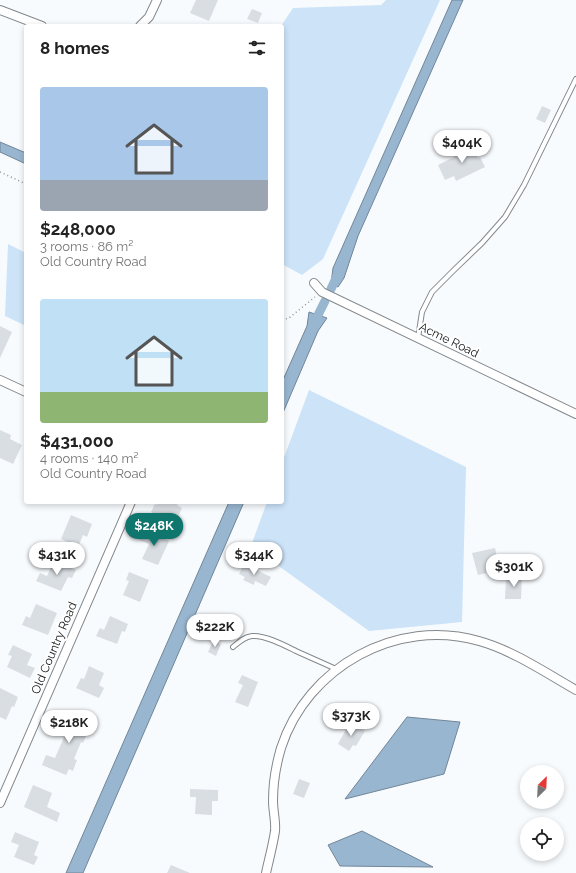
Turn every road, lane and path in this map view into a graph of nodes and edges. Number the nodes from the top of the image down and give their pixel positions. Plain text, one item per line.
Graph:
1 (157, 0) edge
2 (0, 10) edge
3 (37, 24) edge
4 (142, 24) edge
5 (576, 79) edge
6 (0, 172) edge
7 (24, 183) edge
8 (314, 283) dead end
9 (322, 292) junction
10 (284, 319) edge
11 (418, 338) junction
12 (0, 380) edge
13 (24, 391) edge
14 (576, 414) edge
15 (129, 504) edge
16 (233, 647) dead end
17 (336, 669) junction
18 (576, 690) edge
19 (0, 803) edge
20 (266, 873) edge

1 - 4 street
2 - 3 street
5 - 11 lane
6 - 7 path
8 - 9 street, Acme Road
9 - 10 path
9 - 11 street, Acme Road
11 - 14 street, Acme Road
12 - 13 street
15 - 19 street, Old Country Road
16 - 17 lane
17 - 18 street
17 - 20 street

